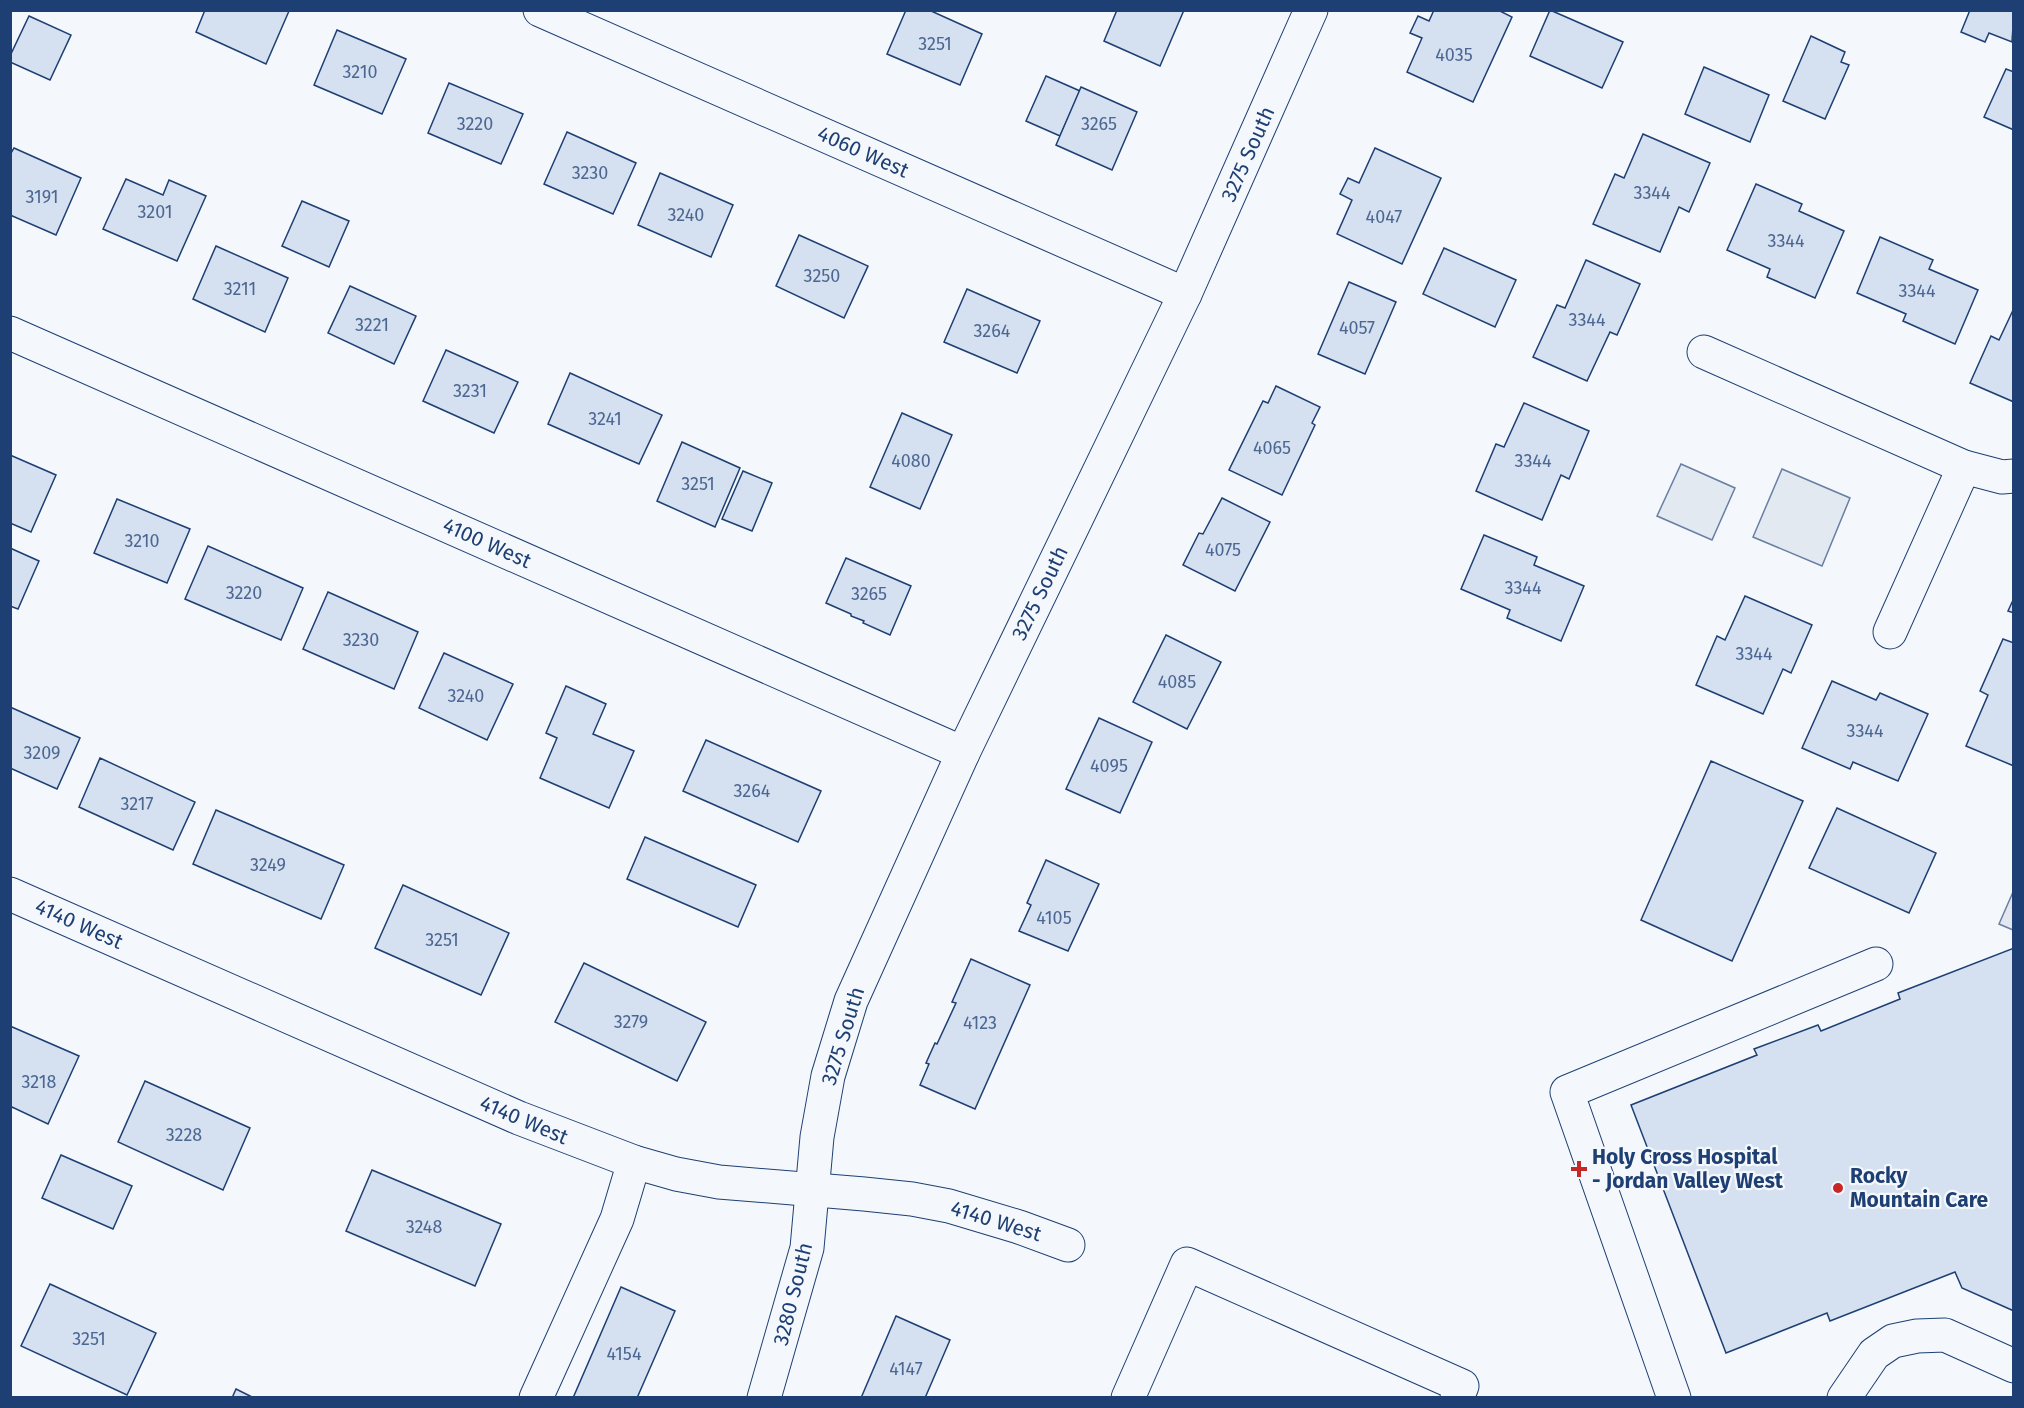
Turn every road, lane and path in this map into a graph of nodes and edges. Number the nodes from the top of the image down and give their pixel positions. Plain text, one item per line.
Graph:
1 (540, 10) edge
2 (1311, 10) edge
3 (1185, 294) junction
4 (10, 333) edge
5 (1704, 352) dead end
6 (1964, 467) junction
7 (2013, 476) edge
8 (1890, 632) dead end
9 (963, 753) junction
10 (10, 894) edge
11 (1876, 964) dead end
12 (634, 1162) junction
13 (813, 1189) junction
14 (1068, 1245) dead end
15 (2013, 1366) edge
16 (536, 1398) edge
17 (764, 1398) edge
18 (1128, 1398) edge
19 (1456, 1398) edge
20 (1674, 1398) edge
21 (1844, 1398) edge

1 - 3 street, 4060 West
2 - 3 street, 3275 South
3 - 9 street, 3275 South
4 - 9 street, 4100 West
5 - 6 street
6 - 7 street
6 - 8 street
9 - 13 street, 3275 South
10 - 12 street, 4140 West
11 - 20 street
12 - 13 street, 4140 West
12 - 16 street
13 - 14 street, 4140 West
13 - 17 street, 3280 South
15 - 21 street
18 - 19 street

